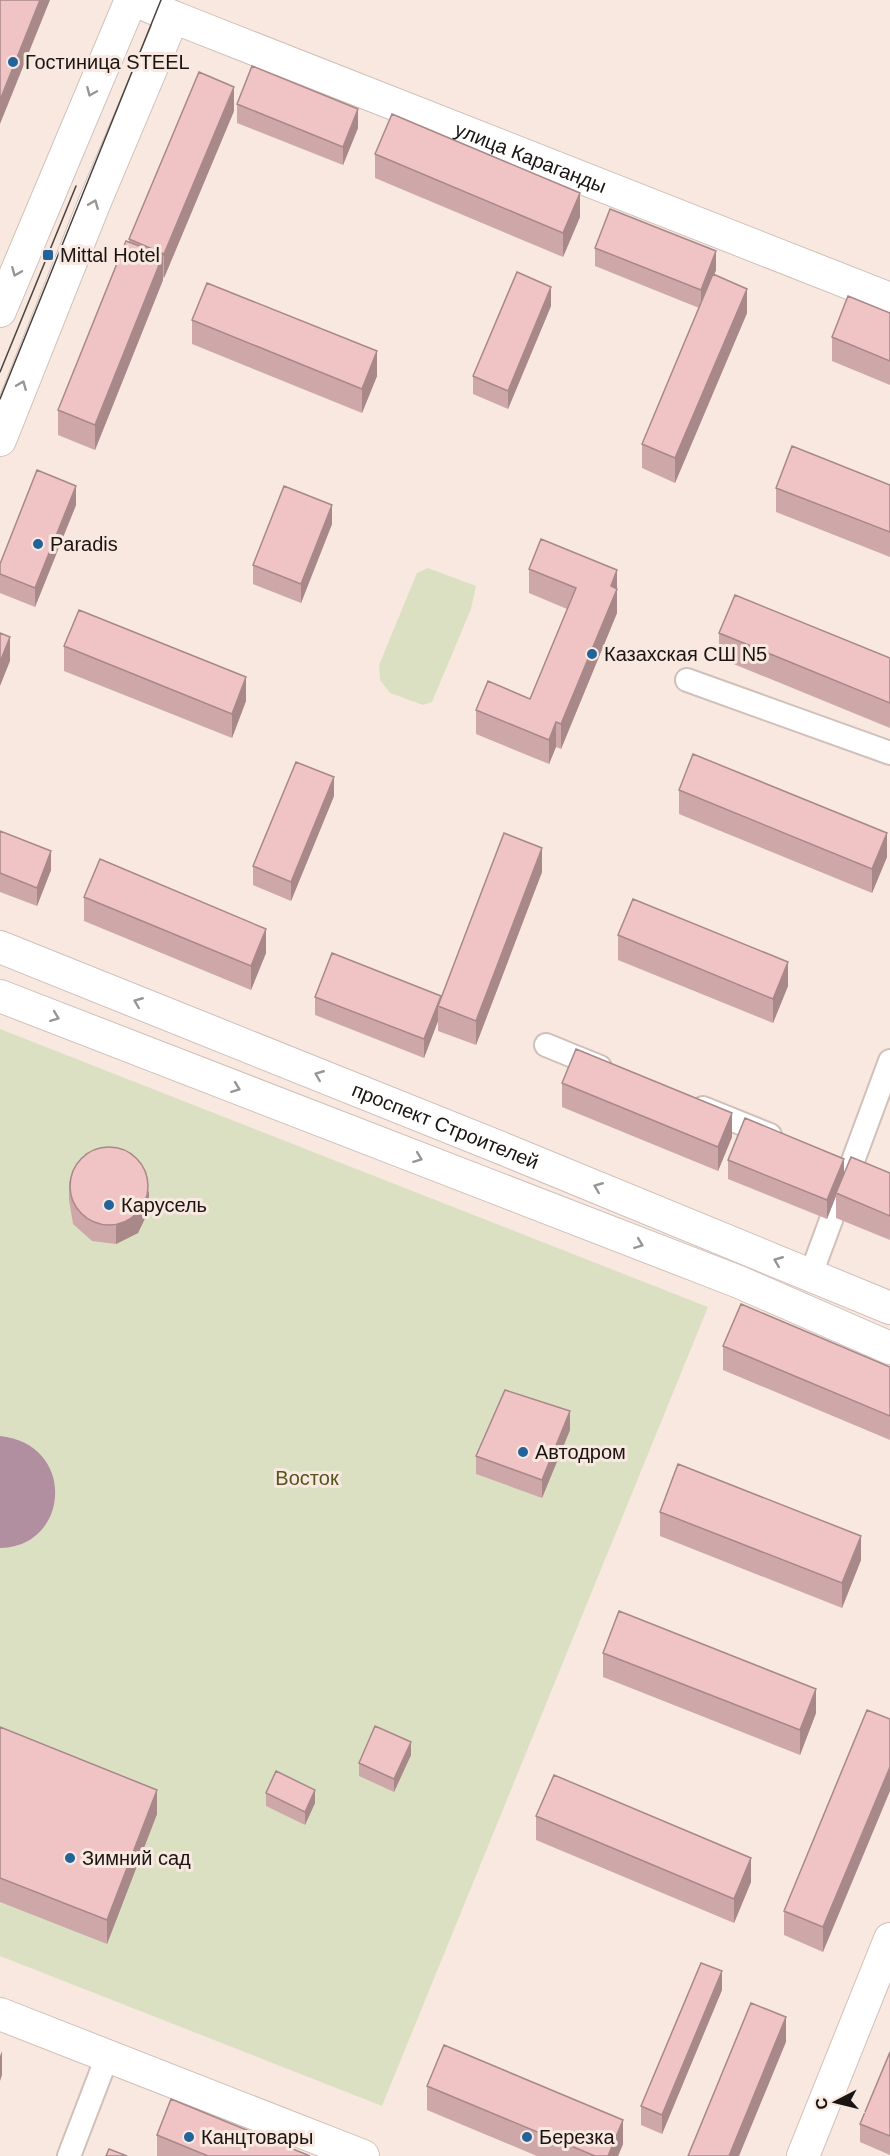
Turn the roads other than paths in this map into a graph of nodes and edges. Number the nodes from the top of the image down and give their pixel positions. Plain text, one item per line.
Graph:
1 (133, 0) edge
2 (178, 8) edge
3 (890, 299) edge
4 (0, 311) edge
5 (0, 440) edge
6 (687, 680) dead end
7 (890, 753) edge
8 (0, 947) edge
9 (0, 996) edge
10 (546, 1045) dead end
11 (890, 1061) edge
12 (624, 1076) edge
13 (678, 1098) edge
14 (784, 1141) edge
15 (811, 1274) junction
16 (890, 1308) edge
17 (890, 1348) edge
18 (890, 1939) edge
19 (0, 2014) edge
20 (107, 2057) junction
21 (69, 2156) edge
22 (363, 2156) edge
23 (803, 2156) edge

1 - 2 street, улица Караганды
1 -> 4 street
2 - 3 street, улица Караганды
5 -> 2 street
6 - 7 street
15 -> 8 street, проспект Строителей
9 -> 17 street, проспект Строителей
10 - 12 street
11 - 15 street
13 - 14 street
15 - 16 street, проспект Строителей
18 - 23 street
19 - 20 street
20 - 21 street
20 - 22 street

